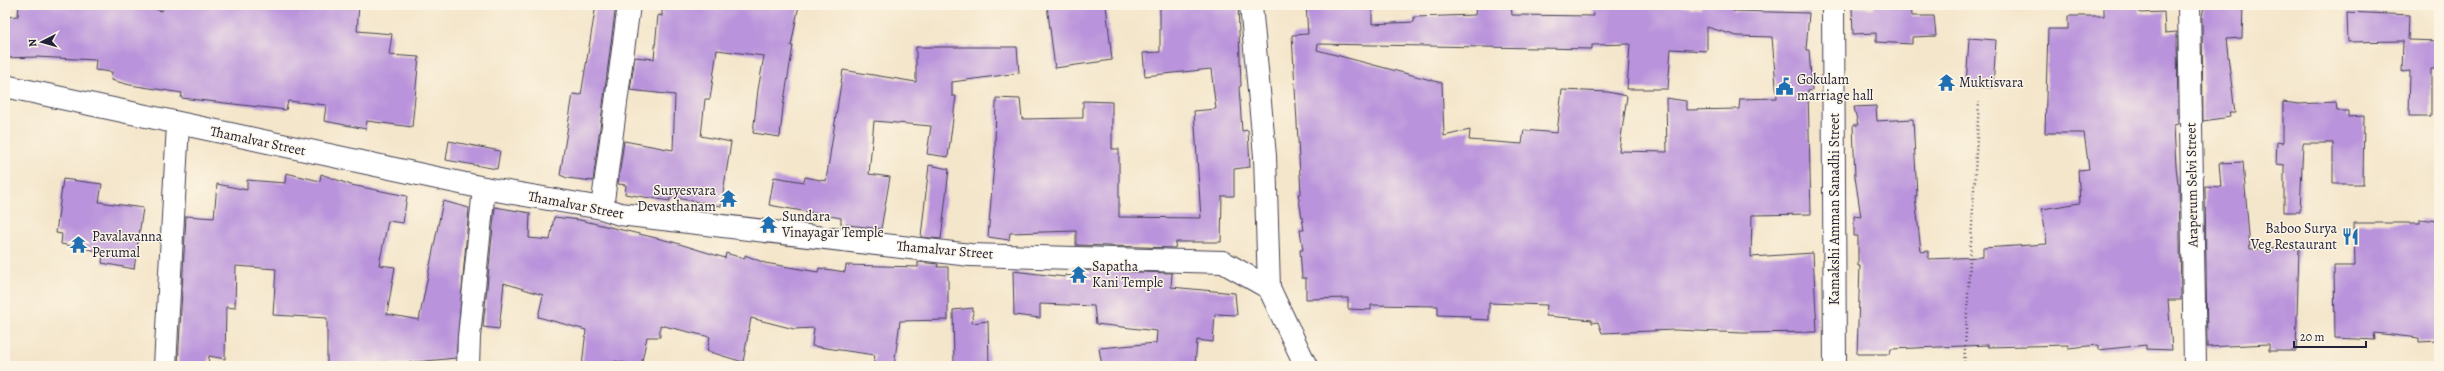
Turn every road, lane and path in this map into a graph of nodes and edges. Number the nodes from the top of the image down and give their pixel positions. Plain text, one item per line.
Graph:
1 (629, 5) edge
2 (1251, 5) edge
3 (1833, 5) edge
4 (2189, 5) edge
5 (5, 86) edge
6 (1978, 102) dead end
7 (178, 124) junction
8 (484, 188) junction
9 (602, 208) junction
10 (1269, 288) junction
11 (165, 366) edge
12 (468, 366) edge
13 (1306, 366) edge
14 (1835, 366) edge
15 (1964, 366) edge
16 (2194, 366) edge

1 - 9 street
2 - 10 street
3 - 14 street, Kamakshi Amman Sanadhi Street
4 - 16 street, Araperum Selvi Street
5 - 7 street, Thamalvar Street
6 - 15 path
7 - 8 street, Thamalvar Street
7 - 11 street
8 - 9 street, Thamalvar Street
8 - 12 street
9 - 10 street, Thamalvar Street
10 - 13 street

